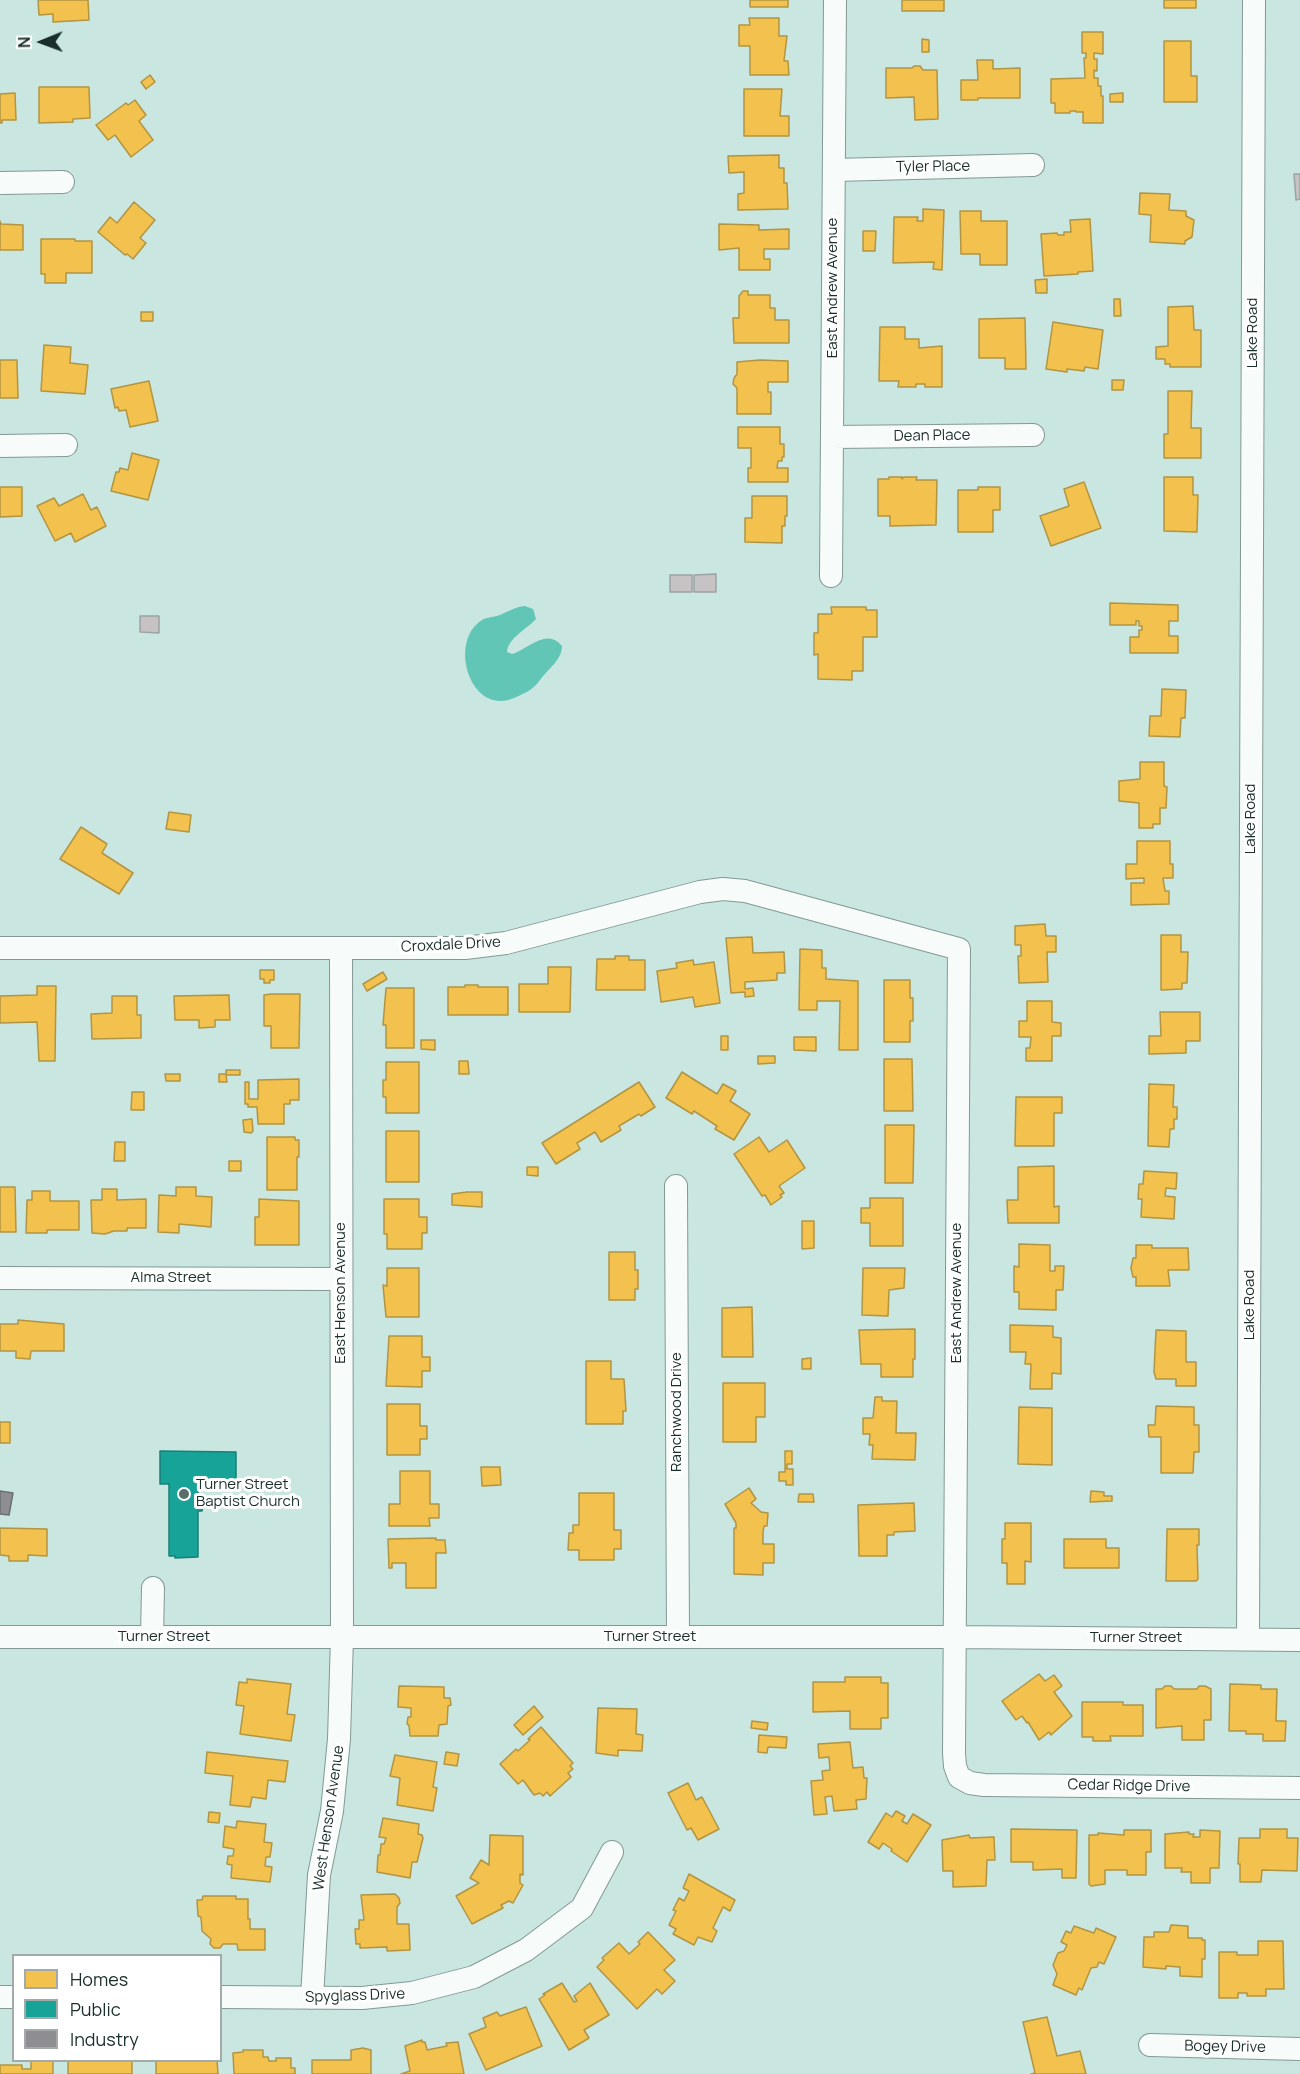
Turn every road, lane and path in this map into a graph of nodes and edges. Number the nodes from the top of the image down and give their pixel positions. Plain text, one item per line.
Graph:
1 (835, 0) edge
2 (1254, 0) edge
3 (1033, 165) dead end
4 (834, 170) junction
5 (63, 182) dead end
6 (0, 183) edge
7 (1033, 435) dead end
8 (832, 437) junction
9 (66, 445) dead end
10 (0, 446) edge
11 (831, 576) dead end
12 (0, 948) edge
13 (341, 948) junction
14 (959, 949) joint
15 (676, 1186) dead end
16 (0, 1278) edge
17 (341, 1279) junction
18 (153, 1588) dead end
19 (0, 1637) edge
20 (152, 1637) junction
21 (678, 1637) junction
22 (956, 1637) junction
23 (342, 1638) junction
24 (1248, 1638) junction
25 (1300, 1640) edge
26 (959, 1777) joint
27 (1300, 1788) edge
28 (612, 1851) dead end
29 (222, 1997) edge
30 (312, 1998) junction
31 (1150, 2045) dead end
32 (1300, 2049) edge

1 - 4 street, East Andrew Avenue
2 - 24 street, Lake Road
3 - 4 street, Tyler Place
4 - 8 street, East Andrew Avenue
5 - 6 street
7 - 8 street, Dean Place
8 - 11 street, East Andrew Avenue
9 - 10 street
12 - 13 street, Croxdale Drive
13 - 14 street, Croxdale Drive
13 - 17 street, East Henson Avenue
14 - 22 street, East Andrew Avenue
15 - 21 street, Ranchwood Drive
16 - 17 street, Alma Street
17 - 23 street, East Henson Avenue
18 - 20 street
19 - 20 street, Turner Street
20 - 23 street, Turner Street
21 - 22 street, Turner Street
21 - 23 street, Turner Street
22 - 24 street, Turner Street
22 - 26 street, East Andrew Avenue
23 - 30 street, West Henson Avenue
24 - 25 street, Turner Street
26 - 27 street, Cedar Ridge Drive
28 - 30 street, Spyglass Drive
29 - 30 street, Spyglass Drive
31 - 32 street, Bogey Drive

